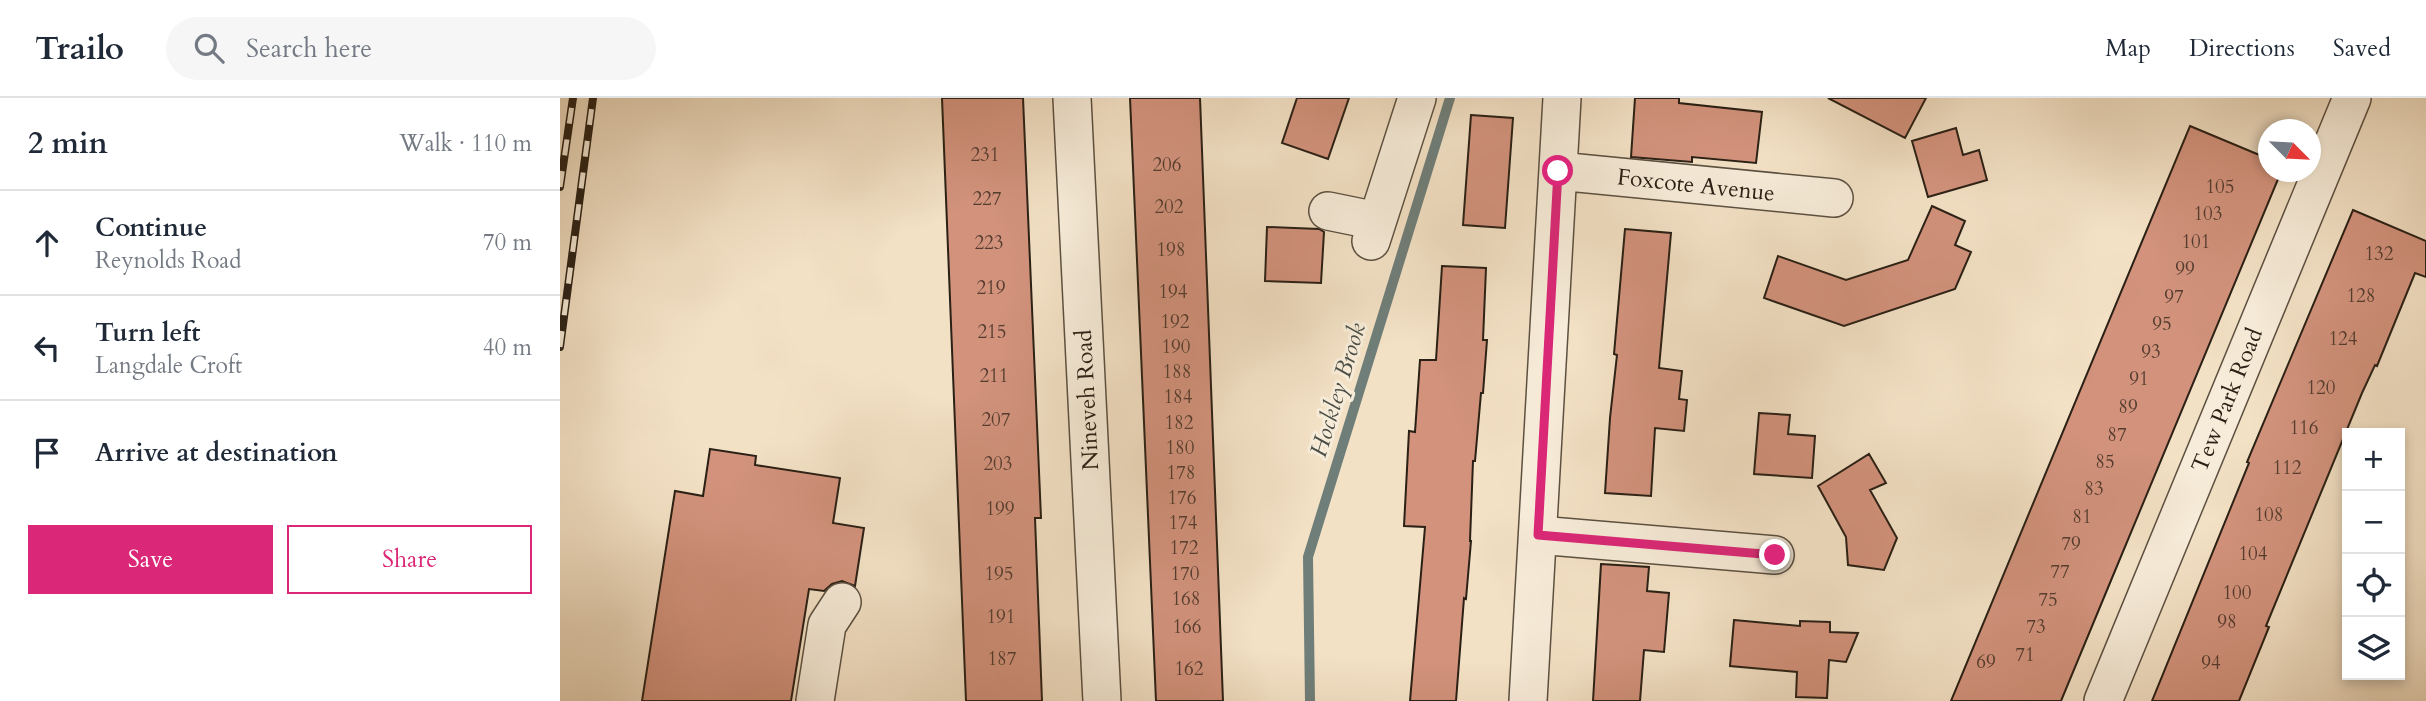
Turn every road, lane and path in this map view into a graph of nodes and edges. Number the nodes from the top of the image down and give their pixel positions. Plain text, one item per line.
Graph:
1 (1072, 98) edge
2 (1417, 98) edge
3 (1562, 98) edge
4 (2352, 98) edge
5 (1558, 171) junction
6 (1834, 198) dead end
7 (1328, 211) dead end
8 (1538, 535) junction
9 (1775, 555) dead end
10 (842, 602) dead end
11 (815, 701) edge
12 (1102, 701) edge
13 (1528, 701) edge
14 (2103, 701) edge

1 - 12 street, Nineveh Road
2 - 7 street
3 - 5 street
4 - 14 street, Tew Park Road
5 - 6 street, Foxcote Avenue
5 - 8 street
8 - 9 street
8 - 13 street
10 - 11 street

